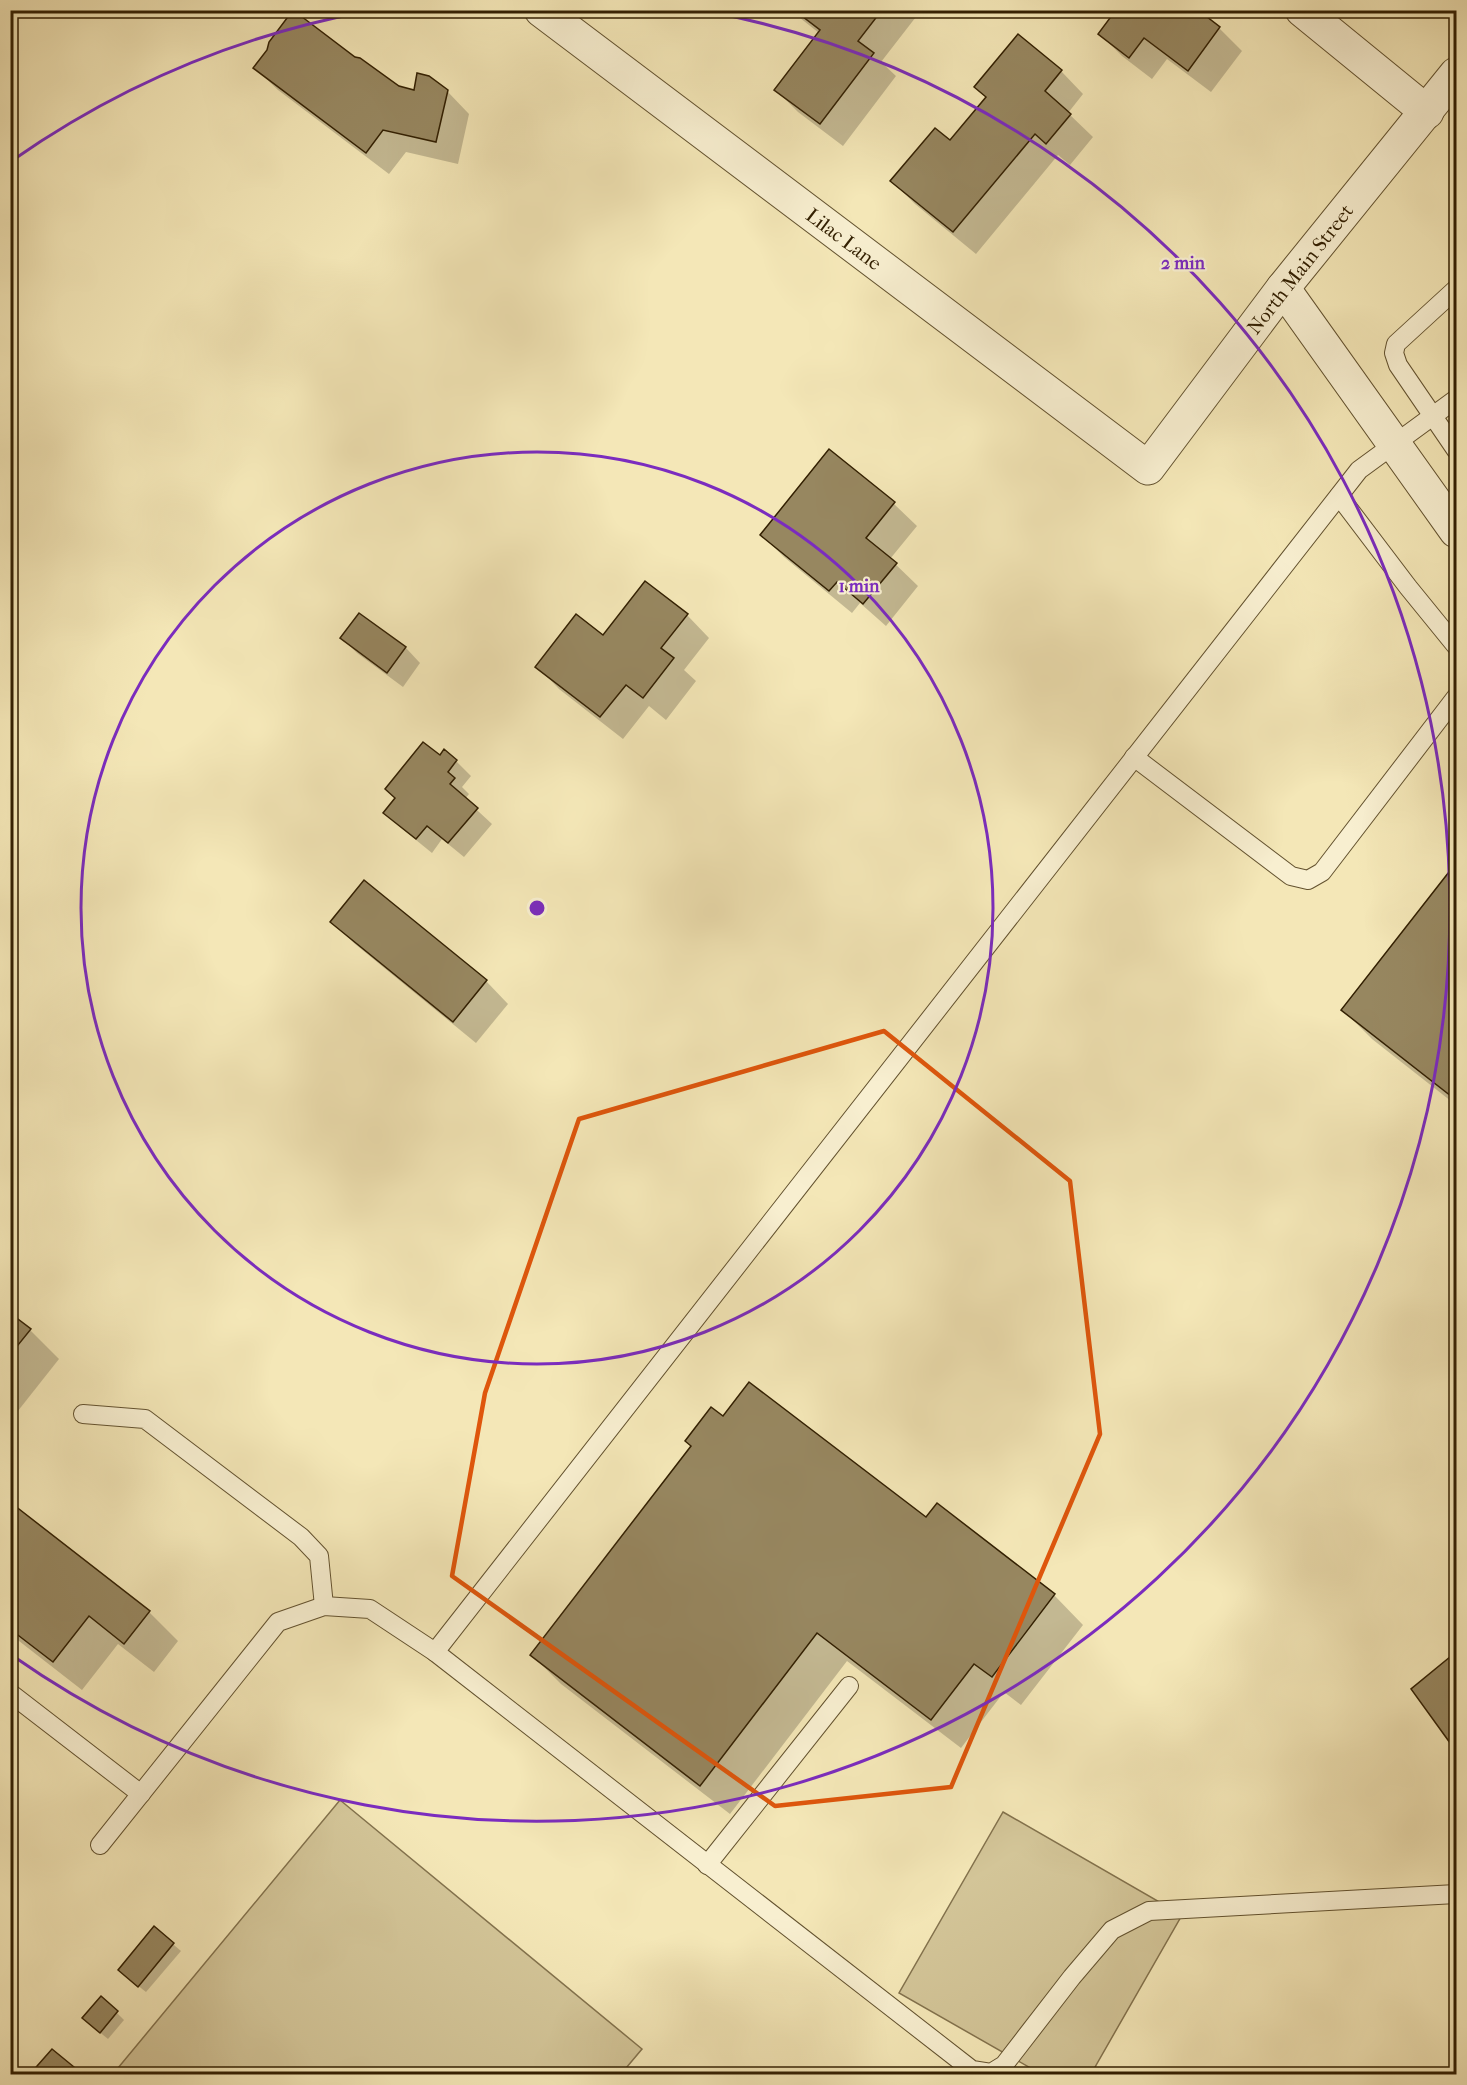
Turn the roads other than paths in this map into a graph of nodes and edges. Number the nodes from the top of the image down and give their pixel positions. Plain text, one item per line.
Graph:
1 (541, 10) edge
2 (1302, 10) edge
3 (1456, 74) edge
4 (1427, 112) junction
5 (1283, 288) junction
6 (1456, 289) edge
7 (1456, 399) edge
8 (1433, 416) junction
9 (1393, 444) junction
10 (1456, 450) edge
11 (1148, 468) joint
12 (1339, 496) junction
13 (1456, 531) edge
14 (1456, 645) edge
15 (1456, 697) edge
16 (1134, 757) junction
17 (83, 1414) dead end
18 (324, 1606) junction
19 (435, 1652) junction
20 (849, 1686) dead end
21 (10, 1693) edge
22 (141, 1794) junction
23 (100, 1845) dead end
24 (707, 1865) junction
25 (1456, 1894) edge

1 - 11 street, Lilac Lane
2 - 4 street
3 - 4 street, North Main Street
4 - 5 street, North Main Street
5 - 9 street
5 - 11 street, North Main Street
6 - 8 lane
7 - 8 lane
8 - 9 lane
8 - 10 lane
9 - 12 lane
9 - 13 street
12 - 14 lane
12 - 16 lane
15 - 16 lane
16 - 19 lane
17 - 18 lane
18 - 19 lane
18 - 22 lane
19 - 24 lane
20 - 24 lane
21 - 22 lane
22 - 23 lane
24 - 25 lane

